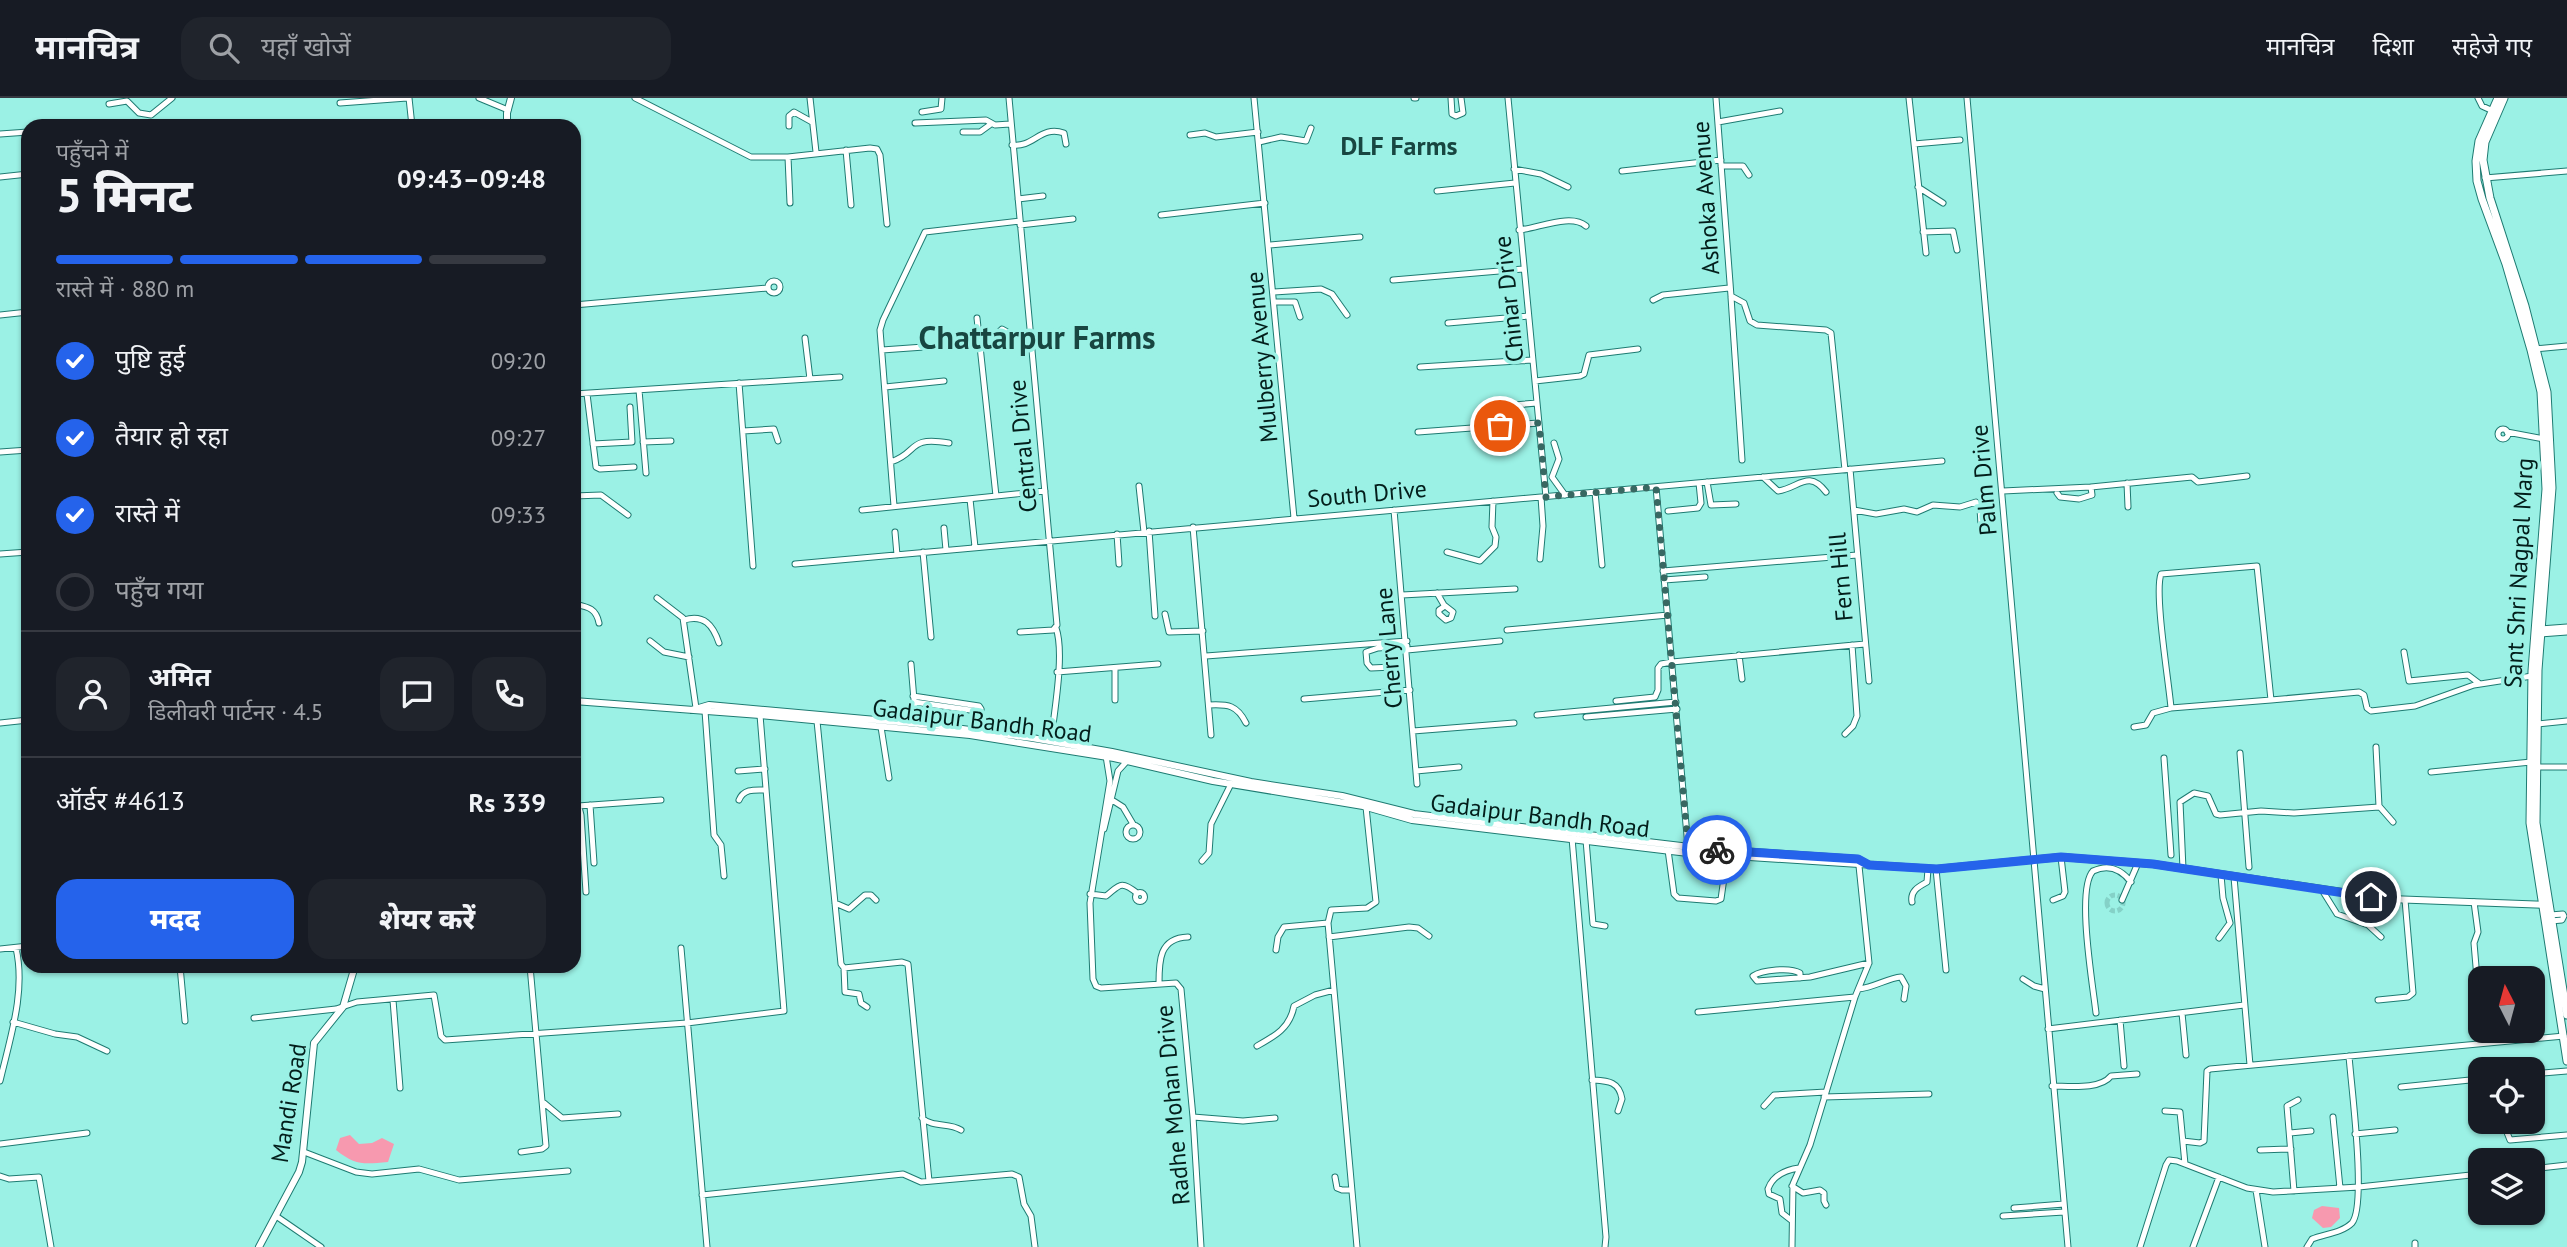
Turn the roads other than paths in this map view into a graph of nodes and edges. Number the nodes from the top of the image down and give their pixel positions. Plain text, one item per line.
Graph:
1 (172, 98) edge
2 (408, 98) edge
3 (479, 98) edge
4 (511, 98) edge
5 (635, 98) edge
6 (810, 98) edge
7 (942, 98) edge
8 (1009, 98) edge
9 (1254, 98) edge
10 (1451, 98) edge
11 (1461, 98) edge
12 (1508, 98) edge
13 (1716, 98) edge
14 (1909, 98) edge
15 (1967, 98) edge
16 (2478, 98) edge
17 (2498, 98) edge
18 (2504, 98) edge
19 (340, 103) dead end
20 (109, 104) dead end
21 (508, 110) junction
22 (1780, 111) dead end
23 (922, 112) dead end
24 (2495, 112) junction
25 (410, 119) edge
26 (507, 119) edge
27 (812, 122) junction
28 (1718, 122) junction
29 (915, 124) dead end
30 (991, 124) junction
31 (1010, 124) junction
32 (789, 125) dead end
33 (1311, 128) dead end
34 (21, 132) edge
35 (963, 132) dead end
36 (1258, 132) junction
37 (0, 134) edge
38 (1190, 135) dead end
39 (1960, 140) dead end
40 (1259, 142) junction
41 (1066, 144) dead end
42 (1914, 144) junction
43 (1013, 145) junction
44 (846, 150) junction
45 (816, 152) junction
46 (788, 157) junction
47 (1721, 163) junction
48 (1514, 169) junction
49 (1622, 171) dead end
50 (2567, 171) edge
51 (21, 175) edge
52 (1749, 175) dead end
53 (0, 177) edge
54 (2485, 178) junction
55 (1515, 183) junction
56 (1568, 187) dead end
57 (1918, 187) junction
58 (1437, 191) dead end
59 (1043, 196) dead end
60 (1018, 199) junction
61 (790, 203) dead end
62 (1265, 203) junction
63 (1943, 203) dead end
64 (851, 205) dead end
65 (1161, 215) dead end
66 (1073, 219) dead end
67 (1020, 223) junction
68 (887, 224) dead end
69 (1586, 226) dead end
70 (1519, 230) junction
71 (1923, 232) junction
72 (1360, 237) dead end
73 (1269, 246) junction
74 (1957, 250) dead end
75 (1926, 253) dead end
76 (1523, 269) junction
77 (1393, 280) dead end
78 (768, 288) dead end
79 (1729, 288) junction
80 (1273, 292) junction
81 (1731, 297) junction
82 (1653, 300) dead end
83 (1275, 302) junction
84 (581, 304) edge
85 (21, 313) edge
86 (0, 315) edge
87 (1347, 315) dead end
88 (1300, 317) dead end
89 (1528, 317) junction
90 (977, 318) dead end
91 (1448, 323) dead end
92 (1030, 332) junction
93 (805, 338) dead end
94 (999, 341) dead end
95 (980, 343) junction
96 (2567, 346) edge
97 (1639, 349) dead end
98 (2534, 349) junction
99 (882, 350) junction
100 (1532, 360) junction
101 (1420, 367) dead end
102 (840, 377) dead end
103 (810, 379) junction
104 (1535, 380) junction
105 (944, 381) dead end
106 (739, 383) junction
107 (885, 387) junction
108 (639, 390) junction
109 (581, 394) edge
110 (587, 394) junction
111 (1537, 403) junction
112 (1502, 406) dead end
113 (630, 407) dead end
114 (1539, 423) junction
115 (743, 431) junction
116 (1418, 432) dead end
117 (2507, 432) dead end
118 (2544, 439) junction
119 (671, 441) dead end
120 (778, 441) dead end
121 (643, 442) junction
122 (948, 443) dead end
123 (1554, 443) dead end
124 (593, 444) junction
125 (21, 450) edge
126 (0, 452) edge
127 (1742, 460) dead end
128 (1942, 461) dead end
129 (891, 462) junction
130 (634, 467) dead end
131 (1848, 470) junction
132 (646, 472) dead end
133 (1763, 477) junction
134 (2247, 477) dead end
135 (1707, 482) junction
136 (1699, 483) junction
137 (2127, 483) junction
138 (1139, 485) dead end
139 (2091, 486) junction
140 (1656, 487) junction
141 (1045, 491) junction
142 (2003, 491) junction
143 (1595, 492) junction
144 (1826, 492) dead end
145 (2057, 493) dead end
146 (1566, 495) junction
147 (581, 496) edge
148 (996, 496) junction
149 (1543, 497) junction
150 (970, 499) junction
151 (1493, 501) junction
152 (1736, 505) dead end
153 (894, 506) junction
154 (2128, 507) dead end
155 (862, 510) dead end
156 (1394, 510) junction
157 (1854, 510) junction
158 (1668, 511) dead end
159 (628, 515) dead end
160 (1294, 518) junction
161 (1981, 525) dead end
162 (1194, 527) junction
163 (944, 528) dead end
164 (1146, 532) junction
165 (895, 533) dead end
166 (1116, 534) junction
167 (1049, 540) junction
168 (975, 547) junction
169 (946, 550) junction
170 (21, 552) edge
171 (923, 552) junction
172 (1447, 552) dead end
173 (0, 554) edge
174 (897, 555) junction
175 (1857, 555) junction
176 (1540, 559) dead end
177 (795, 564) dead end
178 (1119, 564) dead end
179 (1602, 565) dead end
180 (753, 566) dead end
181 (1663, 571) junction
182 (1706, 577) dead end
183 (1664, 580) junction
184 (1515, 589) dead end
185 (1437, 593) junction
186 (1402, 595) junction
187 (657, 598) dead end
188 (581, 606) edge
189 (1445, 606) dead end
190 (1166, 614) dead end
191 (1668, 615) junction
192 (1155, 616) dead end
193 (684, 620) junction
194 (599, 623) dead end
195 (1056, 628) junction
196 (2567, 629) edge
197 (1507, 630) dead end
198 (1203, 631) junction
199 (2540, 631) junction
200 (1020, 632) dead end
201 (931, 637) dead end
202 (1500, 640) dead end
203 (650, 641) dead end
204 (719, 643) dead end
205 (1865, 644) junction
206 (1852, 645) junction
207 (1407, 646) junction
208 (2404, 652) dead end
209 (1739, 655) junction
210 (1206, 656) junction
211 (689, 657) junction
212 (1672, 662) junction
213 (911, 664) dead end
214 (1158, 664) dead end
215 (1393, 667) dead end
216 (1115, 668) junction
217 (1057, 672) junction
218 (2532, 676) junction
219 (1742, 679) dead end
220 (1869, 681) dead end
221 (2480, 684) junction
222 (1410, 690) junction
223 (914, 699) junction
224 (1304, 699) dead end
225 (1115, 700) dead end
226 (2271, 700) junction
227 (581, 701) edge
228 (1616, 701) dead end
229 (1209, 705) junction
230 (1677, 705) junction
231 (2171, 708) junction
232 (694, 709) junction
233 (705, 711) junction
234 (760, 715) junction
235 (1538, 715) dead end
236 (1586, 717) dead end
237 (21, 721) edge
238 (817, 721) junction
239 (2567, 721) edge
240 (0, 723) edge
241 (1247, 723) dead end
242 (1514, 723) dead end
243 (916, 724) junction
244 (2538, 724) junction
245 (881, 727) junction
246 (2134, 727) dead end
247 (981, 731) junction
248 (1413, 731) junction
249 (1845, 734) dead end
250 (1211, 736) dead end
251 (1051, 741) junction
252 (2376, 747) dead end
253 (2240, 753) dead end
254 (1106, 756) junction
255 (2164, 758) dead end
256 (1127, 761) junction
257 (2534, 765) junction
258 (1459, 767) dead end
259 (2567, 767) edge
260 (765, 769) junction
261 (738, 771) dead end
262 (1416, 771) junction
263 (2431, 772) dead end
264 (889, 778) dead end
265 (1231, 784) junction
266 (1417, 784) dead end
267 (766, 790) junction
268 (661, 800) dead end
269 (739, 800) dead end
270 (1112, 800) junction
271 (2180, 802) junction
272 (2167, 803) junction
273 (581, 805) edge
274 (590, 805) junction
275 (1365, 807) junction
276 (2379, 807) junction
277 (2245, 813) junction
278 (2393, 822) dead end
279 (1133, 824) dead end
280 (1100, 835) junction
281 (1572, 838) junction
282 (1586, 841) junction
283 (1688, 846) junction
284 (581, 848) edge
285 (1668, 850) junction
286 (2171, 855) dead end
287 (1727, 857) junction
288 (2061, 857) junction
289 (2033, 860) junction
290 (1202, 861) dead end
291 (594, 863) dead end
292 (2138, 863) junction
293 (1869, 865) junction
294 (1859, 866) junction
295 (2249, 867) dead end
296 (1928, 869) junction
297 (1937, 869) junction
298 (2182, 869) junction
299 (2221, 875) junction
300 (723, 876) dead end
301 (2234, 877) junction
302 (2131, 881) junction
303 (2322, 890) junction
304 (586, 892) dead end
305 (1137, 893) dead end
306 (1090, 894) junction
307 (876, 900) dead end
308 (2053, 900) dead end
309 (2122, 900) tunnel mouth
310 (2405, 900) junction
311 (1912, 902) dead end
312 (2474, 902) junction
313 (835, 903) junction
314 (2545, 905) junction
315 (2567, 907) edge
316 (2566, 917) edge
317 (2550, 918) junction
318 (1328, 923) junction
319 (1605, 926) dead end
320 (1429, 936) dead end
321 (1188, 937) dead end
322 (1329, 937) junction
323 (2381, 937) dead end
324 (2219, 938) dead end
325 (21, 947) edge
326 (16, 948) junction
327 (681, 948) dead end
328 (0, 949) edge
329 (1276, 950) dead end
330 (1869, 963) junction
331 (2475, 966) edge
332 (844, 968) junction
333 (1946, 970) dead end
334 (181, 973) edge
335 (353, 973) edge
336 (531, 973) edge
337 (1800, 978) junction
338 (2023, 979) dead end
339 (1159, 983) junction
340 (1859, 989) junction
341 (2045, 989) junction
342 (1334, 990) junction
343 (1855, 997) junction
344 (1904, 999) dead end
345 (393, 1000) junction
346 (2378, 1000) dead end
347 (2244, 1005) junction
348 (343, 1007) junction
349 (867, 1007) dead end
350 (1698, 1012) dead end
351 (2096, 1013) dead end
352 (2182, 1013) junction
353 (2567, 1015) edge
354 (254, 1018) dead end
355 (185, 1020) dead end
356 (2120, 1020) junction
357 (13, 1022) junction
358 (687, 1023) junction
359 (2048, 1029) junction
360 (536, 1033) junction
361 (2564, 1036) junction
362 (1257, 1046) dead end
363 (107, 1051) dead end
364 (2186, 1055) dead end
365 (2349, 1056) junction
366 (2567, 1061) edge
367 (2250, 1065) junction
368 (2124, 1066) dead end
369 (2567, 1071) edge
370 (2545, 1073) edge
371 (2137, 1074) dead end
372 (1592, 1080) junction
373 (2468, 1080) edge
374 (0, 1081) edge
375 (2052, 1086) junction
376 (2401, 1087) dead end
377 (400, 1088) dead end
378 (1929, 1094) dead end
379 (1825, 1095) junction
380 (2298, 1100) dead end
381 (544, 1103) junction
382 (1765, 1106) dead end
383 (1618, 1111) dead end
384 (2165, 1111) dead end
385 (618, 1114) dead end
386 (1193, 1117) junction
387 (2333, 1117) dead end
388 (922, 1118) junction
389 (1275, 1118) dead end
390 (961, 1130) dead end
391 (2395, 1130) dead end
392 (2312, 1131) dead end
393 (88, 1133) dead end
394 (2290, 1133) junction
395 (2355, 1134) junction
396 (2508, 1134) edge
397 (2567, 1135) edge
398 (2183, 1141) junction
399 (0, 1144) edge
400 (2291, 1149) junction
401 (2260, 1150) dead end
402 (304, 1152) junction
403 (521, 1152) dead end
404 (2185, 1164) junction
405 (2567, 1165) edge
406 (1799, 1168) junction
407 (2545, 1168) edge
408 (568, 1171) dead end
409 (2468, 1175) edge
410 (0, 1176) edge
411 (1335, 1177) dead end
412 (2219, 1177) junction
413 (929, 1181) junction
414 (1792, 1186) junction
415 (2359, 1187) junction
416 (2340, 1188) junction
417 (1351, 1190) junction
418 (2256, 1190) junction
419 (2294, 1191) junction
420 (702, 1195) junction
421 (1826, 1205) dead end
422 (2014, 1208) dead end
423 (2064, 1208) junction
424 (276, 1216) junction
425 (2003, 1216) dead end
426 (1791, 1220) junction
427 (51, 1247) edge
428 (260, 1247) edge
429 (321, 1247) edge
430 (706, 1247) edge
431 (1035, 1247) edge
432 (1201, 1247) edge
433 (1357, 1247) edge
434 (1605, 1247) edge
435 (1792, 1247) edge
436 (2067, 1247) edge
437 (2140, 1247) edge
438 (2193, 1247) edge
439 (2265, 1247) edge
440 (2307, 1247) edge

1 - 20 street
2 - 19 street
2 - 25 street
3 - 21 street
4 - 21 street
5 - 46 street
6 - 27 street
7 - 23 street
8 - 31 street, Central Drive
9 - 36 street, Mulberry Avenue
10 - 11 street
12 - 48 street, Chinar Drive
13 - 28 street, Ashoka Avenue
14 - 42 street
15 - 142 street, Palm Drive
16 - 24 street
17 - 24 main road, Sant Shri Nagpal Marg
18 - 24 main road, Sant Shri Nagpal Marg
21 - 26 street
22 - 28 street
24 - 54 main road, Sant Shri Nagpal Marg
24 - 98 main road, Sant Shri Nagpal Marg
27 - 32 street
27 - 45 street
28 - 47 street, Ashoka Avenue
29 - 30 street
30 - 31 street
30 - 35 street
31 - 43 street, Central Drive
33 - 40 street
34 - 37 street
36 - 38 street
36 - 40 street, Mulberry Avenue
39 - 42 street
40 - 62 street, Mulberry Avenue
41 - 43 street
42 - 57 street
43 - 60 street, Central Drive
44 - 45 street
44 - 64 street
44 - 68 street
45 - 46 street
46 - 61 street
47 - 49 street
47 - 52 street
47 - 79 street, Ashoka Avenue
48 - 55 street, Chinar Drive
48 - 56 street
50 - 54 street
51 - 53 street
54 - 98 main road, Sant Shri Nagpal Marg
55 - 58 street
55 - 70 street, Chinar Drive
57 - 63 street
57 - 71 street
59 - 60 street
60 - 67 street, Central Drive
62 - 65 street
62 - 73 street, Mulberry Avenue
66 - 67 street
67 - 92 street, Central Drive
67 - 99 street
69 - 70 street
70 - 76 street, Chinar Drive
71 - 74 street
71 - 75 street
72 - 73 street
73 - 80 street, Mulberry Avenue
76 - 77 street
76 - 89 street, Chinar Drive
78 - 84 street
79 - 81 street, Ashoka Avenue
79 - 82 street
80 - 83 street, Mulberry Avenue
80 - 87 street
81 - 127 street
81 - 131 street, Fern Hill
83 - 88 street
83 - 160 street, Mulberry Avenue
85 - 86 street
89 - 91 street
89 - 100 street, Chinar Drive
90 - 95 street
92 - 94 street
92 - 141 street, Central Drive
93 - 103 street
95 - 99 street
95 - 148 street
96 - 98 street
97 - 104 street
98 - 118 main road, Sant Shri Nagpal Marg
98 - 199 main road, Sant Shri Nagpal Marg
99 - 107 street
100 - 101 street
100 - 104 street, Chinar Drive
102 - 103 street
103 - 106 street
104 - 111 street, Chinar Drive
105 - 107 street
106 - 108 street
106 - 115 street
107 - 129 street
108 - 110 street
108 - 121 street
109 - 110 street
110 - 124 street
111 - 112 street
111 - 114 street, Chinar Drive
113 - 124 street
114 - 116 street
114 - 149 street, Chinar Drive
115 - 120 street
115 - 180 street
117 - 118 street
118 - 218 main road, Sant Shri Nagpal Marg
119 - 121 street
121 - 132 street
122 - 129 street
123 - 146 street
124 - 130 street
125 - 126 street
128 - 131 street, South Drive
129 - 153 street
131 - 133 street, South Drive
131 - 157 street, Fern Hill
133 - 135 street, South Drive
133 - 144 street
134 - 137 street
135 - 136 street, South Drive
135 - 152 street
136 - 140 street, South Drive
136 - 158 street
137 - 139 street
137 - 154 street
138 - 164 street
139 - 142 street
139 - 145 street
140 - 143 street, South Drive
140 - 181 street
141 - 148 street
141 - 167 street, Central Drive
142 - 289 street, Palm Drive
143 - 146 street, South Drive
143 - 179 street
146 - 149 street, South Drive
147 - 159 street
148 - 150 street
149 - 151 street, South Drive
149 - 176 street, Chinar Drive
150 - 153 street
150 - 168 street
151 - 156 street, South Drive
151 - 172 street
153 - 155 street
156 - 160 street, South Drive
156 - 186 street, Cherry Lane
157 - 161 street
157 - 175 street, Fern Hill
160 - 162 street, South Drive
162 - 164 street, South Drive
162 - 198 street
163 - 169 street
164 - 166 street, South Drive
164 - 192 street
165 - 174 street
166 - 167 street, South Drive
166 - 178 street
167 - 168 street, South Drive
167 - 195 street, Central Drive
168 - 169 street, South Drive
169 - 171 street, South Drive
170 - 173 street
171 - 174 street, South Drive
171 - 201 street
174 - 177 street, South Drive
175 - 181 street
175 - 205 street, Fern Hill
181 - 183 street
182 - 183 street
183 - 191 street
184 - 185 street
185 - 186 street
185 - 189 street
186 - 207 street, Cherry Lane
187 - 193 street
188 - 194 street
190 - 198 street
191 - 197 street
191 - 212 street
193 - 204 street
193 - 211 street
195 - 200 street
195 - 217 street, Central Drive
196 - 199 street
198 - 210 street
199 - 244 main road, Sant Shri Nagpal Marg
202 - 207 street
203 - 211 street
205 - 206 street
205 - 220 street, Fern Hill
206 - 209 street
206 - 249 street
207 - 210 street
207 - 215 street
207 - 222 street, Cherry Lane
208 - 221 street
209 - 212 street
209 - 219 street
210 - 229 street
211 - 232 street
212 - 228 street
212 - 230 street
213 - 223 street
214 - 216 street
216 - 217 street
216 - 225 street
217 - 251 street, Central Drive
218 - 221 street
218 - 257 main road, Sant Shri Nagpal Marg
221 - 226 street
222 - 224 street
222 - 248 street, Cherry Lane
223 - 243 street
223 - 247 street
226 - 231 street
226 - 231 street
227 - 232 street, Gadaipur Bandh Road
229 - 241 street
229 - 250 street
230 - 235 street
230 - 236 street
230 - 283 street
231 - 246 street
232 - 233 street, Gadaipur Bandh Road
232 - 243 street
233 - 234 street, Gadaipur Bandh Road
233 - 300 street
234 - 238 street, Gadaipur Bandh Road
234 - 260 street
237 - 240 street
238 - 245 street, Gadaipur Bandh Road
238 - 313 street
239 - 244 street
242 - 248 street
243 - 247 street
244 - 257 main road, Sant Shri Nagpal Marg
245 - 254 street, Gadaipur Bandh Road
245 - 264 street
247 - 251 street
248 - 262 street, Cherry Lane
251 - 283 street
252 - 276 street
253 - 277 street
254 - 256 street, Gadaipur Bandh Road
254 - 280 street, Radhe Mohan Drive
255 - 272 street
256 - 265 street, Gadaipur Bandh Road
256 - 270 street
257 - 259 street
257 - 263 street
257 - 314 main road, Sant Shri Nagpal Marg
258 - 262 street
260 - 261 street
260 - 267 street
262 - 266 street, Cherry Lane
265 - 275 street, Gadaipur Bandh Road
265 - 290 street
267 - 269 street
267 - 358 street
268 - 274 street
270 - 279 street
270 - 280 street
271 - 272 street
271 - 277 street
271 - 298 street
272 - 286 street
273 - 274 street
274 - 291 street
275 - 281 street, Gadaipur Bandh Road
275 - 318 street
276 - 277 street
276 - 278 street
277 - 295 street
280 - 306 street, Radhe Mohan Drive
281 - 282 street, Gadaipur Bandh Road
281 - 372 street
282 - 285 street, Gadaipur Bandh Road
282 - 319 street
283 - 293 street
284 - 304 street
285 - 287 street, Gadaipur Bandh Road
285 - 287 street
287 - 294 street, Gadaipur Bandh Road
288 - 289 street, Gadaipur Bandh Road
288 - 292 street, Gadaipur Bandh Road
288 - 308 street
289 - 297 street, Gadaipur Bandh Road
289 - 341 street, Palm Drive
292 - 298 street, Gadaipur Bandh Road
292 - 302 street
293 - 294 street, Gadaipur Bandh Road
293 - 296 street, Gadaipur Bandh Road
294 - 330 street
296 - 297 street, Gadaipur Bandh Road
296 - 311 street
297 - 333 street
298 - 299 street, Gadaipur Bandh Road
299 - 301 street, Gadaipur Bandh Road
299 - 324 street
301 - 303 street, Gadaipur Bandh Road
301 - 347 street
302 - 309 street
302 - 351 street
303 - 310 street, Gadaipur Bandh Road
303 - 323 street
305 - 306 street
306 - 339 street, Radhe Mohan Drive
307 - 313 street
310 - 312 street, Gadaipur Bandh Road
310 - 346 street
312 - 314 street, Gadaipur Bandh Road
312 - 331 street
313 - 332 street
314 - 317 main road, Sant Shri Nagpal Marg
314 - 361 main road, Sant Shri Nagpal Marg
315 - 316 street
316 - 317 street
317 - 353 main road, Sant Shri Nagpal Marg
318 - 322 street
318 - 329 street
320 - 322 street
321 - 339 street
322 - 342 street
325 - 326 street
326 - 328 street
326 - 357 street
327 - 358 street
330 - 337 street
330 - 340 street
332 - 349 street
332 - 388 street
334 - 355 street
335 - 348 street, Mandi Road
336 - 360 street
337 - 337 street
338 - 341 street
339 - 386 street, Radhe Mohan Drive
340 - 343 street
340 - 344 street
341 - 359 street, Palm Drive
342 - 362 street
342 - 417 street
343 - 350 street
343 - 379 street
345 - 348 street
345 - 360 street
345 - 377 street
347 - 352 street
347 - 367 street
348 - 354 street
348 - 402 street, Mandi Road
352 - 356 street
352 - 364 street
356 - 359 street
356 - 368 street
357 - 363 street
357 - 374 street
358 - 360 street
358 - 420 street
359 - 375 street, Palm Drive
360 - 381 street
361 - 365 street
361 - 366 main road, Sant Shri Nagpal Marg
365 - 367 street
365 - 395 street
367 - 398 street
369 - 370 street
371 - 375 street
372 - 383 street
372 - 434 street
373 - 376 street
375 - 423 street, Palm Drive
378 - 379 street
379 - 382 street
379 - 406 street
380 - 394 street
381 - 385 street
381 - 403 street
384 - 398 street
386 - 389 street
386 - 432 street, Radhe Mohan Drive
387 - 416 street
388 - 390 street
388 - 413 street
391 - 395 street
392 - 394 street
393 - 399 street
394 - 400 street
395 - 415 street
396 - 397 street
398 - 404 street
400 - 401 street
400 - 419 street
402 - 408 street
402 - 424 street, Mandi Road
404 - 412 street
404 - 437 street
405 - 407 street
406 - 414 street
406 - 426 street
409 - 415 street
410 - 427 street
411 - 417 street
412 - 418 street
412 - 438 street
413 - 420 street
413 - 431 street
414 - 421 street
414 - 426 street
415 - 416 street
415 - 440 street
416 - 419 street
417 - 433 street
418 - 419 street
418 - 439 street
420 - 430 street
422 - 423 street
423 - 425 street
423 - 436 street, Palm Drive
424 - 428 street, Mandi Road
424 - 429 street
426 - 435 street

